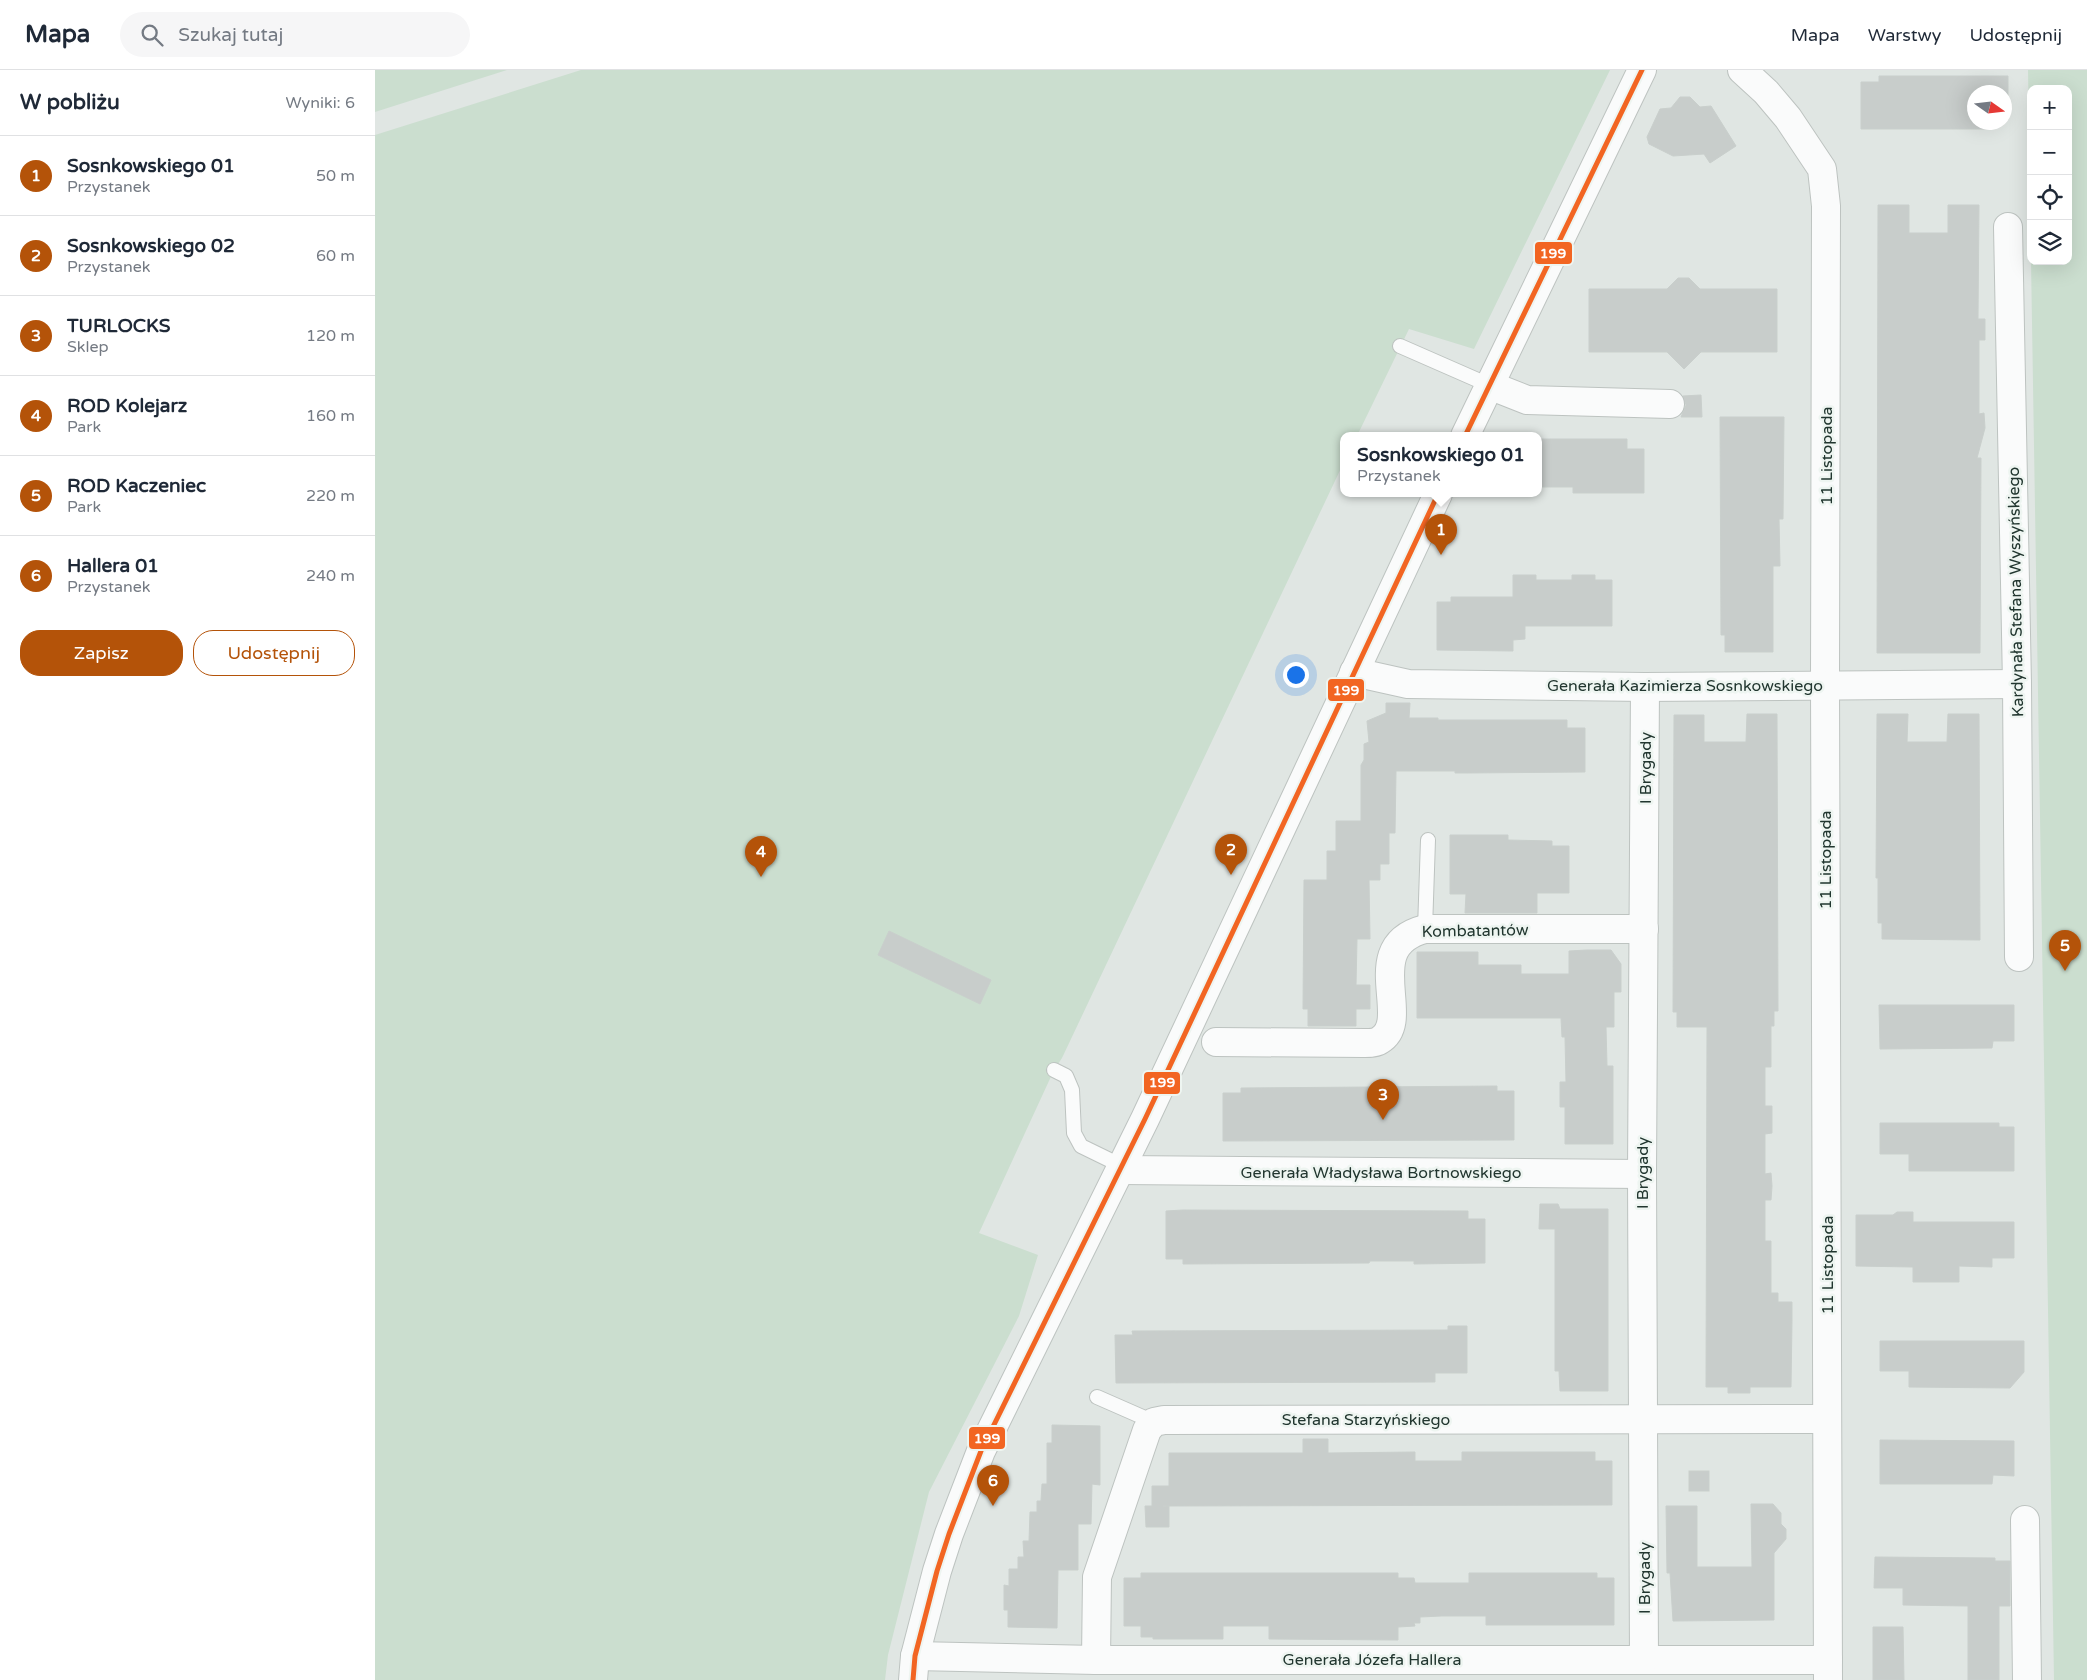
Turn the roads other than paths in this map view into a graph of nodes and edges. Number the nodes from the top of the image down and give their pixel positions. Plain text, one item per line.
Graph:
1 (1642, 70) edge
2 (1742, 70) edge
3 (2008, 227) dead end
4 (1400, 346) dead end
5 (1489, 385) junction
6 (1670, 404) dead end
7 (1467, 432) edge
8 (1437, 497) edge
9 (1354, 672) junction
10 (1825, 684) junction
11 (2017, 684) junction
12 (1645, 687) junction
13 (1428, 840) dead end
14 (1425, 929) junction
15 (1644, 929) junction
16 (2019, 957) dead end
17 (1216, 1042) dead end
18 (1054, 1070) dead end
19 (1121, 1168) junction
20 (1642, 1174) junction
21 (1097, 1398) dead end
22 (1827, 1418) junction
23 (1644, 1419) junction
24 (1154, 1422) junction
25 (2025, 1511) dead end
26 (1643, 1659) junction
27 (1095, 1660) junction
28 (914, 1668) edge
29 (1828, 1670) edge
30 (2027, 1680) edge

1 - 5 street
2 - 10 street, 11 Listopada
3 - 11 street, Kardynała Stefana Wyszyńskiego
4 - 5 lane
5 - 6 street
5 - 7 street
8 - 9 street
9 - 12 street, Generała Kazimierza Sosnkowskiego
9 - 19 street
10 - 11 street, Generała Kazimierza Sosnkowskiego
10 - 12 street, Generała Kazimierza Sosnkowskiego
10 - 22 street, 11 Listopada
11 - 16 street, Kardynała Stefana Wyszyńskiego
12 - 15 street, I Brygady
13 - 14 lane
14 - 15 street, Kombatantów
14 - 17 street, Kombatantów
15 - 20 street, I Brygady
18 - 19 lane
19 - 20 street, Generała Władysława Bortnowskiego
19 - 28 street
20 - 23 street, I Brygady
21 - 24 lane
22 - 23 street, Stefana Starzyńskiego
22 - 29 street, 11 Listopada
23 - 24 street, Stefana Starzyńskiego
23 - 26 street, I Brygady
24 - 27 street
25 - 30 street
26 - 27 street, Generała Józefa Hallera
26 - 29 street, Generała Józefa Hallera
27 - 28 street, Generała Józefa Hallera

